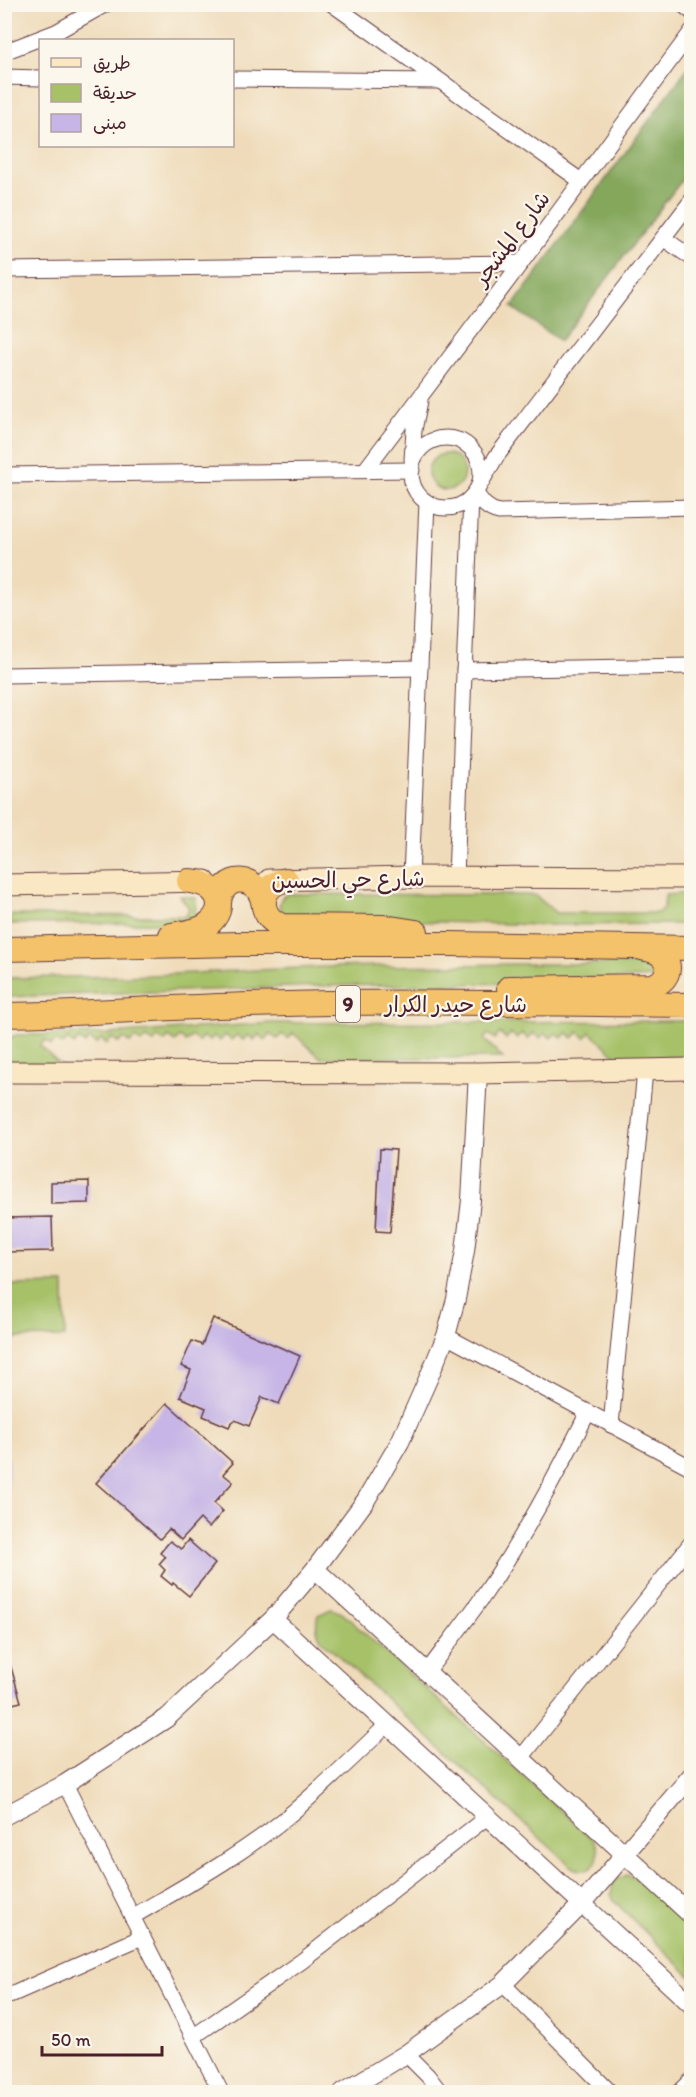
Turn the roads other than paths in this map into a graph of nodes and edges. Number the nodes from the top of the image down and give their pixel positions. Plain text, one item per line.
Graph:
1 (106, 4) edge
2 (332, 4) edge
3 (682, 4) edge
4 (692, 12) edge
5 (692, 31) edge
6 (4, 52) edge
7 (4, 77) edge
8 (39, 78) edge
9 (234, 80) edge
10 (440, 81) junction
11 (581, 181) junction
12 (692, 200) edge
13 (663, 238) junction
14 (692, 258) edge
15 (521, 263) junction
16 (4, 270) edge
17 (421, 395) junction
18 (412, 468) junction
19 (365, 470) junction
20 (4, 475) edge
21 (475, 492) junction
22 (427, 502) junction
23 (692, 507) edge
24 (692, 666) edge
25 (420, 668) junction
26 (464, 670) junction
27 (4, 675) edge
28 (411, 877) junction
29 (456, 877) junction
30 (692, 878) edge
31 (286, 880) junction
32 (189, 881) junction
33 (242, 881) junction
34 (4, 885) edge
35 (219, 903) junction
36 (264, 906) junction
37 (450, 944) junction
38 (123, 946) junction
39 (642, 948) junction
40 (692, 948) edge
41 (4, 949) edge
42 (443, 1003) junction
43 (692, 1005) edge
44 (77, 1014) junction
45 (4, 1015) edge
46 (4, 1026) edge
47 (692, 1070) edge
48 (645, 1071) junction
49 (4, 1072) edge
50 (477, 1073) junction
51 (446, 1336) junction
52 (588, 1412) junction
53 (611, 1425) junction
54 (692, 1468) edge
55 (692, 1542) edge
56 (315, 1569) junction
57 (273, 1620) junction
58 (427, 1672) junction
59 (388, 1724) junction
60 (521, 1758) junction
61 (692, 1775) edge
62 (65, 1784) junction
63 (4, 1816) edge
64 (487, 1817) junction
65 (624, 1854) junction
66 (582, 1904) junction
67 (692, 1916) edge
68 (132, 1917) junction
69 (142, 1937) junction
70 (503, 1984) junction
71 (4, 1998) edge
72 (692, 2005) edge
73 (193, 2037) junction
74 (406, 2054) junction
75 (692, 2082) edge
76 (216, 2091) edge
77 (343, 2092) edge
78 (440, 2092) edge
79 (610, 2092) edge
80 (682, 2092) edge

1 - 6 street
2 - 10 street
3 - 4 street
5 - 11 street, شارع المشجر
7 - 8 street
9 - 10 street
10 - 11 street
11 - 15 street, شارع المشجر
12 - 13 street
13 - 14 street
13 - 21 street
15 - 16 street
15 - 17 street, شارع المشجر
17 - 18 street
17 - 19 street, شارع المشجر
18 - 19 street
18 - 21 street
18 - 22 street
19 - 20 street
21 - 22 street
21 - 23 street
21 - 26 street
22 - 25 street
24 - 26 street
25 - 27 street
25 - 28 street
26 - 29 street
28 - 29 main road, شارع حي الحسين
28 - 31 main road, شارع حي الحسين
29 - 30 main road, شارع حي الحسين
31 - 33 main road, شارع حي الحسين
31 - 36 highway
32 - 33 main road, شارع حي الحسين
32 - 34 main road, شارع حي الحسين
32 - 35 highway
33 - 35 highway
33 - 36 highway
35 - 38 highway
36 - 37 highway
37 - 38 highway
37 - 39 highway
38 - 41 highway
39 - 40 highway
39 - 42 highway
42 - 43 highway, شارع حيدر الكرار / 9
42 - 44 highway, شارع حيدر الكرار / 9
44 - 45 highway, شارع حيدر الكرار / 9
44 - 46 highway
47 - 48 main road
48 - 50 main road
48 - 53 street
49 - 50 main road
50 - 51 street
51 - 52 street
51 - 56 street
52 - 53 street
52 - 58 street
53 - 54 street
55 - 60 street
56 - 57 street
56 - 58 street
57 - 59 street
57 - 62 street
58 - 60 street
59 - 64 street
59 - 68 street
60 - 65 street
61 - 65 street
62 - 63 street
62 - 68 street
64 - 66 street
64 - 73 street
65 - 66 street
65 - 67 street
66 - 70 street
66 - 72 street
68 - 69 street
69 - 71 street
69 - 73 street
70 - 74 street
70 - 79 street
73 - 76 street
74 - 77 street
74 - 78 street
75 - 80 street

